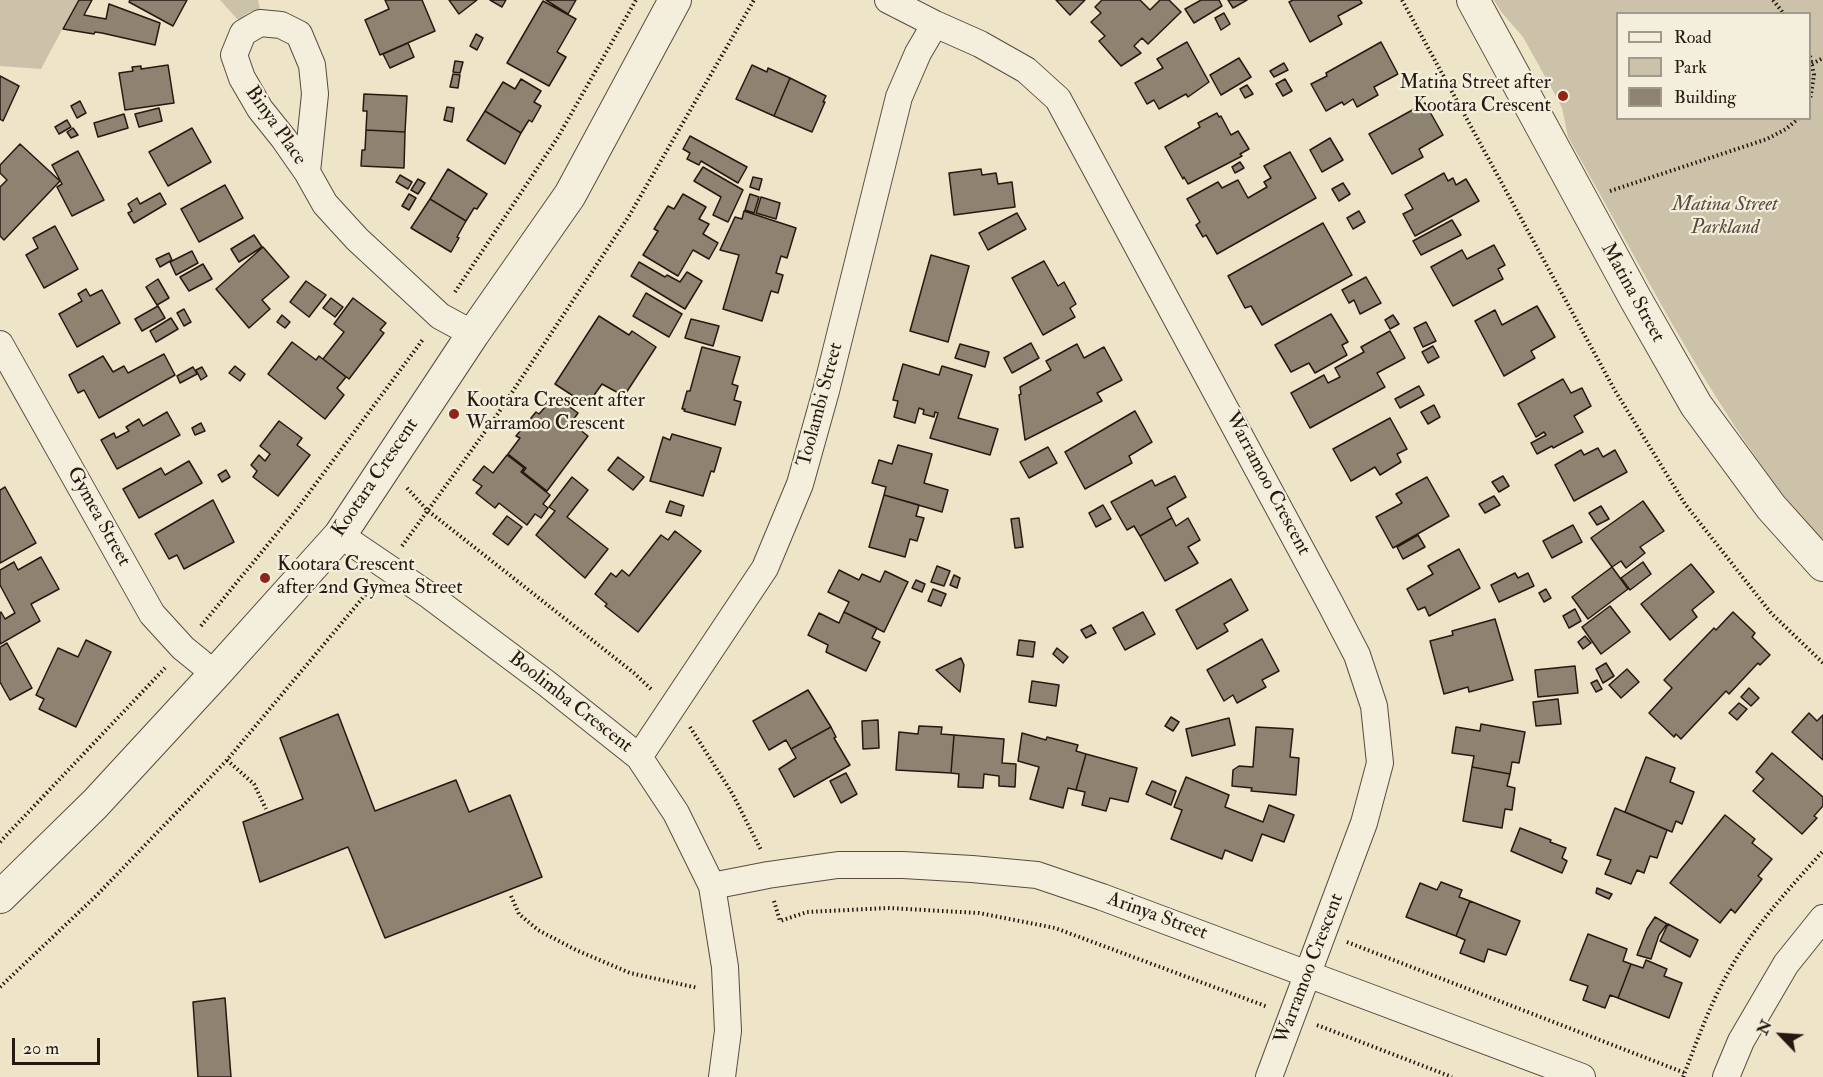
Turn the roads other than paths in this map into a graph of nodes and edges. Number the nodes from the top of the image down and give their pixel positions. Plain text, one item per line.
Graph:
1 (675, 0) edge
2 (888, 0) edge
3 (1473, 0) edge
4 (935, 24) junction
5 (307, 172) junction
6 (473, 334) junction
7 (0, 344) edge
8 (340, 535) junction
9 (1823, 565) edge
10 (215, 674) junction
11 (639, 757) junction
12 (712, 885) junction
13 (0, 897) edge
14 (1823, 918) edge
15 (1309, 974) junction
16 (722, 1077) edge
17 (1269, 1077) edge
18 (1582, 1077) edge
19 (1726, 1077) edge

1 - 6 street, Kootara Crescent
2 - 4 street, Warramoo Crescent
3 - 9 street, Matina Street
4 - 11 street, Toolambi Street
4 - 15 street, Warramoo Crescent
5 - 5 street, Binya Place
5 - 6 street, Binya Place
6 - 8 street, Kootara Crescent
7 - 10 street, Gymea Street
8 - 10 street, Kootara Crescent
8 - 11 street, Boolimba Crescent
10 - 13 street, Kootara Crescent
11 - 12 street, Boolimba Crescent
12 - 15 street, Arinya Street
12 - 16 street, Boolimba Crescent
14 - 19 street
15 - 17 street, Warramoo Crescent
15 - 18 street, Arinya Street

